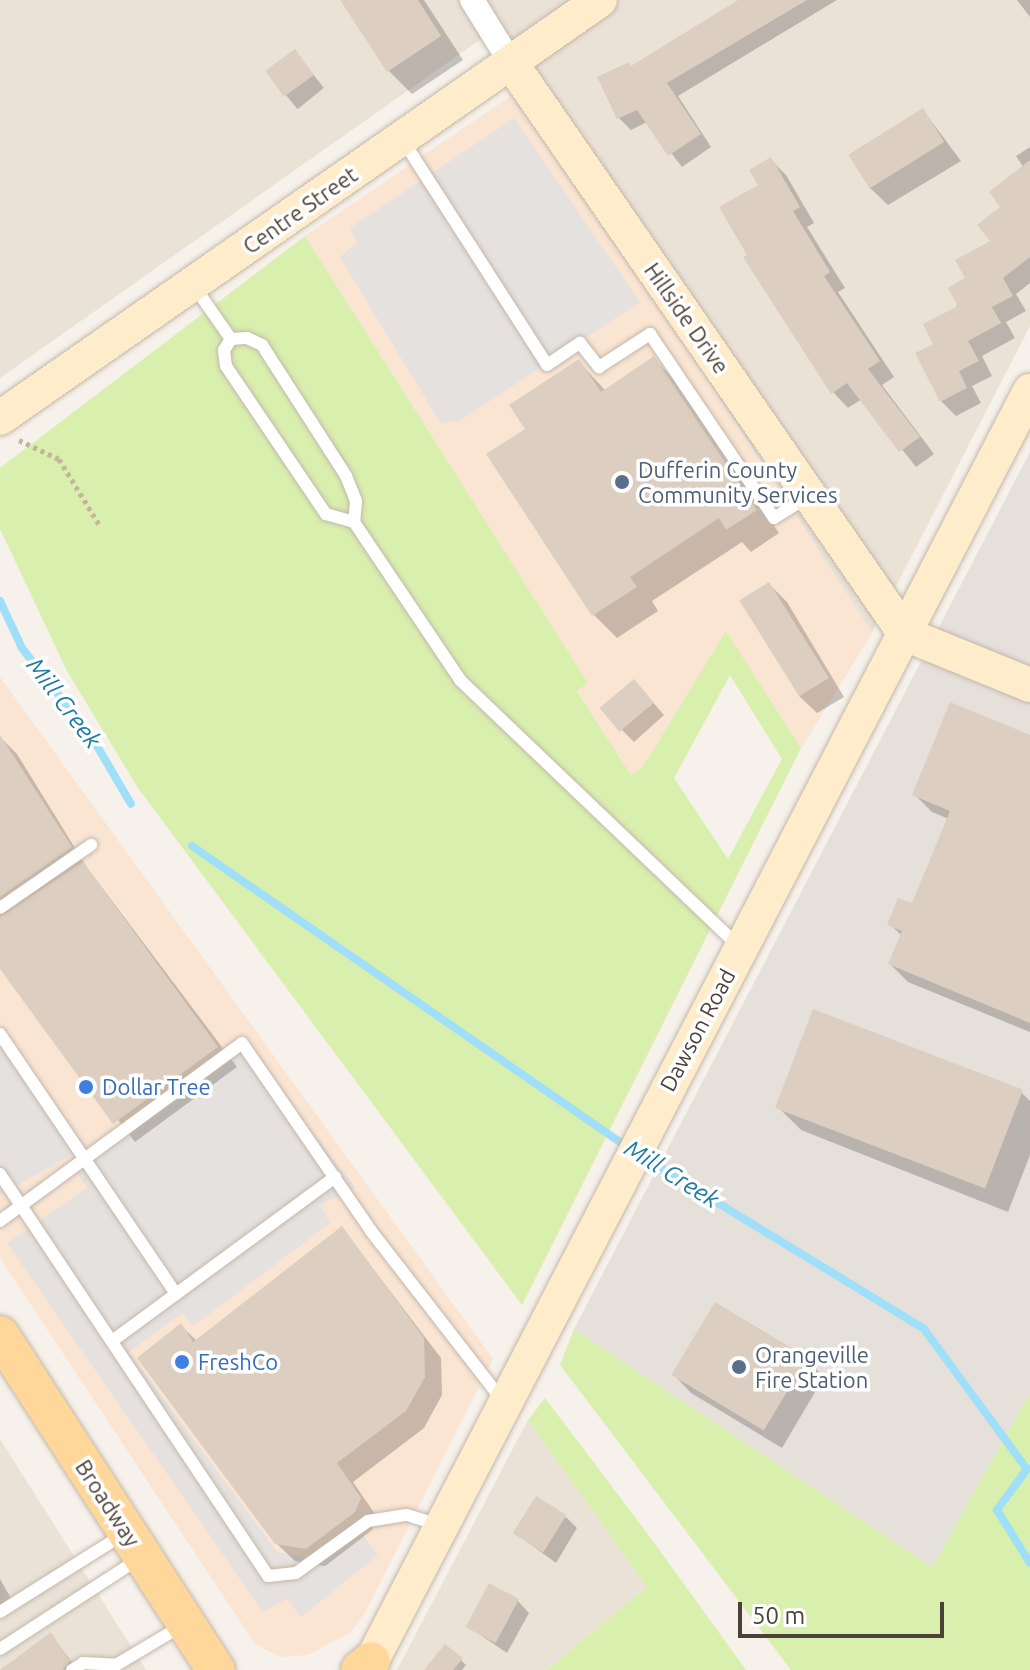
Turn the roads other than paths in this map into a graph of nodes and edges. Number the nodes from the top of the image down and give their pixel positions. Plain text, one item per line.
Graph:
1 (472, 0) edge
2 (600, 0) edge
3 (511, 63) junction
4 (402, 139) junction
5 (193, 284) junction
6 (231, 339) junction
7 (1029, 395) edge
8 (3, 416) edge
9 (809, 496) junction
10 (354, 522) junction
11 (905, 634) junction
12 (1030, 685) edge
13 (91, 845) dead end
14 (0, 908) edge
15 (740, 948) junction
16 (0, 1034) edge
17 (85, 1160) junction
18 (0, 1174) edge
19 (335, 1177) junction
20 (22, 1206) junction
21 (0, 1221) edge
22 (176, 1294) junction
23 (0, 1335) edge
24 (112, 1341) junction
25 (506, 1406) junction
26 (442, 1527) junction
27 (135, 1544) junction
28 (0, 1612) edge
29 (186, 1623) junction
30 (0, 1649) edge
31 (366, 1667) edge
32 (72, 1670) edge
33 (216, 1670) edge

1 - 3 street, Hillside Drive
2 - 3 street, Centre Street
3 - 4 street, Centre Street
3 - 9 street, Hillside Drive
4 - 5 street, Centre Street
4 - 9 lane
5 - 6 lane
5 - 8 street, Centre Street
6 - 10 lane
6 - 10 lane
7 - 11 street, Dawson Road
9 - 11 street, Hillside Drive
10 - 15 lane
11 - 12 street
11 - 15 street, Dawson Road
13 - 14 lane
15 - 25 street, Dawson Road
16 - 17 lane
17 - 19 lane
17 - 20 lane
17 - 22 lane
18 - 20 lane
19 - 22 lane
19 - 25 lane
20 - 21 lane
20 - 24 lane
22 - 24 lane
23 - 27 main road, Broadway
24 - 26 lane
25 - 26 street, Dawson Road
26 - 31 street, Dawson Road
27 - 28 lane
27 - 29 main road, Broadway
27 - 30 lane
29 - 32 lane
29 - 33 main road, Broadway

